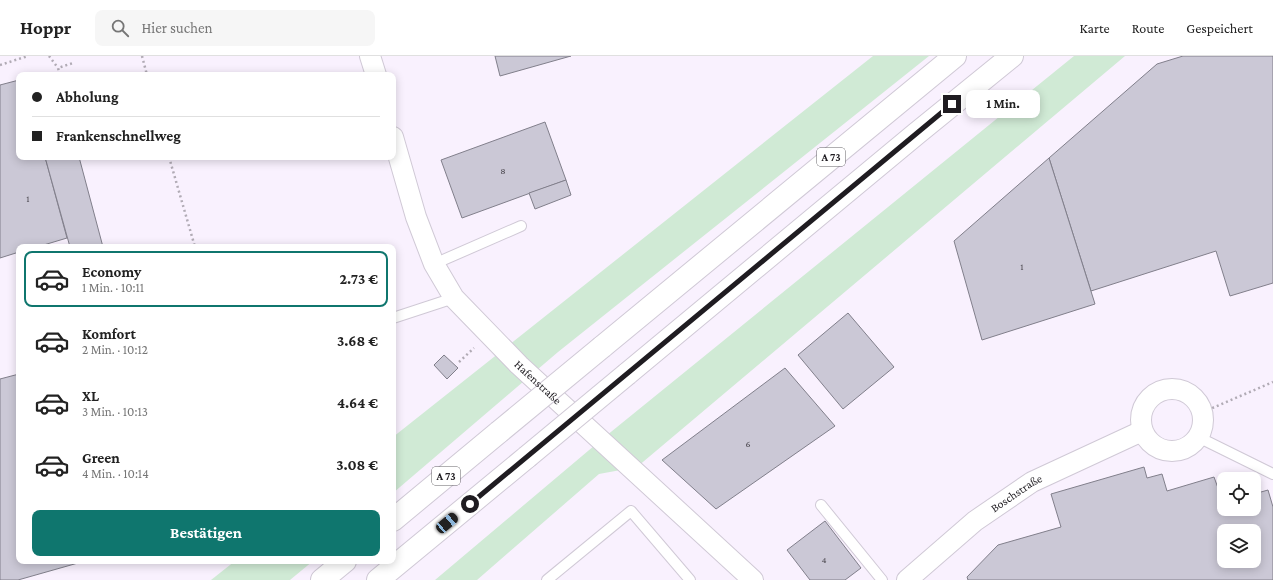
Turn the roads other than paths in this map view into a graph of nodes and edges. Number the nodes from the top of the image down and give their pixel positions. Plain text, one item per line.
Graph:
1 (370, 56) edge
2 (955, 56) edge
3 (1012, 56) edge
4 (375, 72) edge
5 (396, 147) edge
6 (521, 226) dead end
7 (434, 264) junction
8 (454, 298) junction
9 (396, 317) edge
10 (1142, 431) junction
11 (1198, 437) junction
12 (1273, 474) edge
13 (821, 505) dead end
14 (396, 518) edge
15 (341, 564) edge
16 (322, 580) edge
17 (378, 580) edge
18 (547, 580) edge
19 (690, 580) edge
20 (754, 580) edge
21 (882, 580) edge
22 (908, 580) edge

1 - 4 street
2 - 14 highway, A 73, bridge
3 - 17 highway, bridge
5 - 7 street, Hafenstraße
6 - 7 lane
7 - 8 street, Hafenstraße
8 - 9 lane
8 - 20 street, Hafenstraße
10 - 11 street
10 - 11 street
10 - 22 street, Boschstraße
11 - 12 lane
13 - 21 lane
15 - 16 highway
18 - 19 lane

